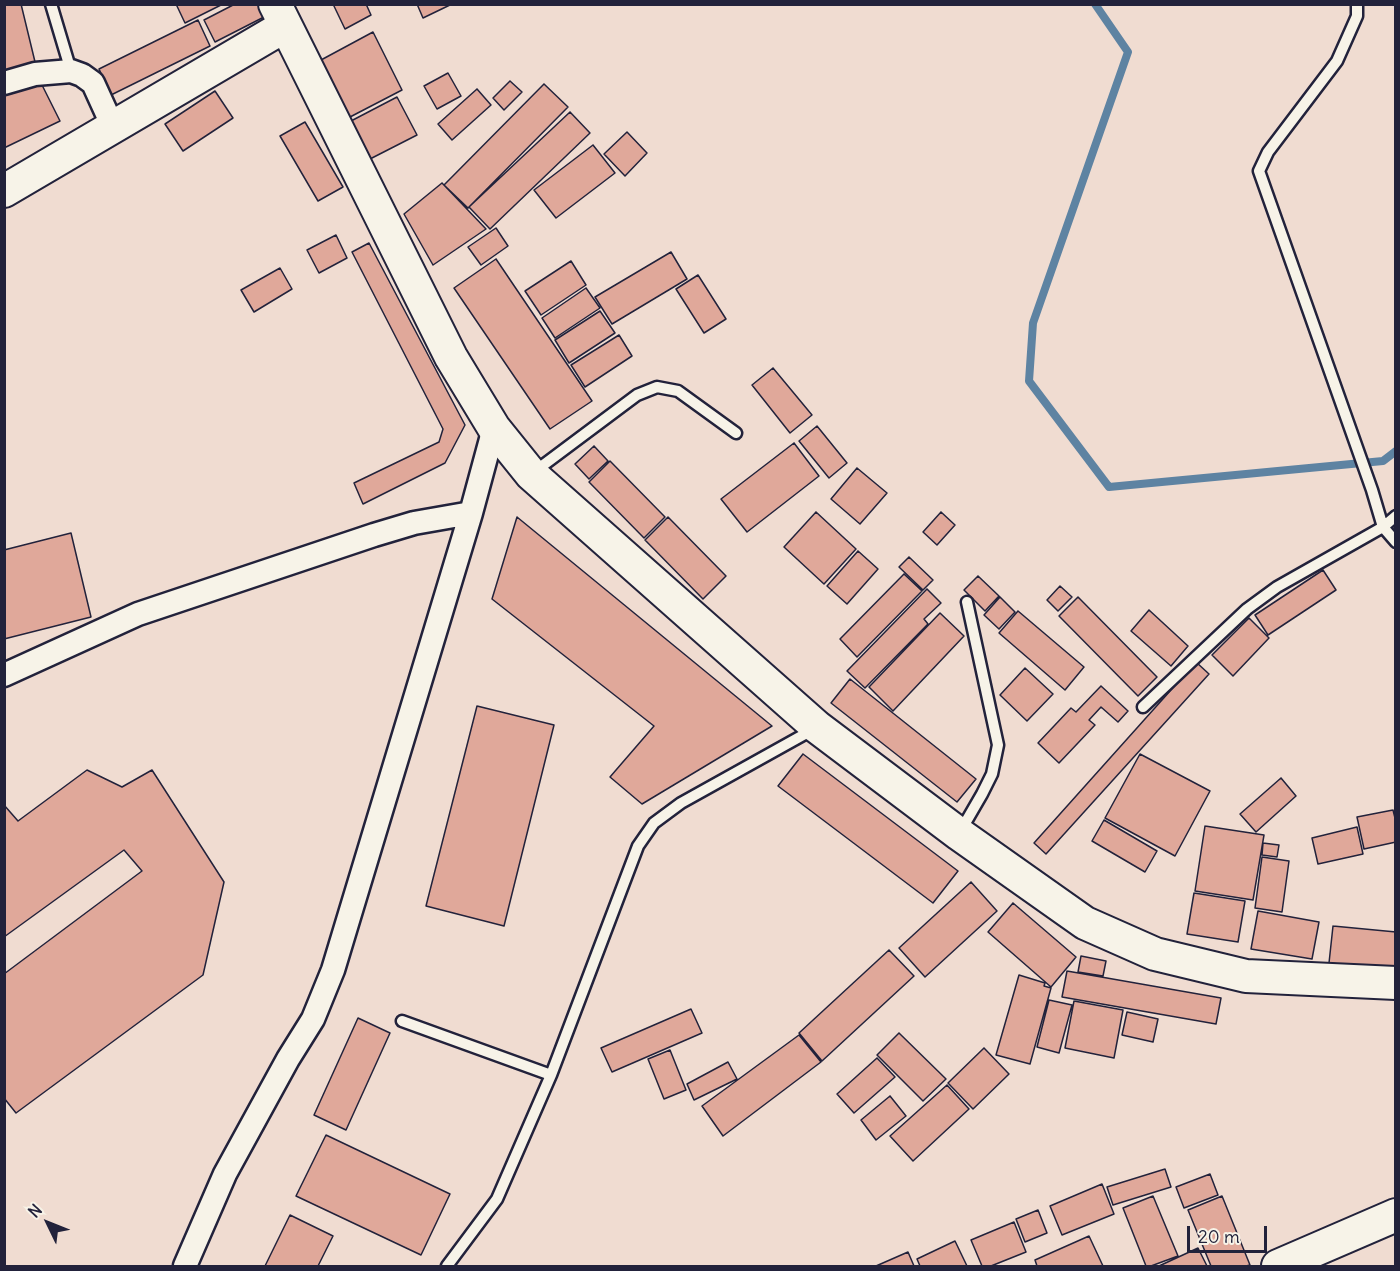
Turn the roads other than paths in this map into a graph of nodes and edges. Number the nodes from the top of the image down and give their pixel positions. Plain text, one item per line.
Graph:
1 (51, 4) edge
2 (1357, 4) edge
3 (280, 15) edge
4 (71, 71) junction
5 (4, 83) edge
6 (113, 127) junction
7 (4, 191) edge
8 (494, 428) junction
9 (736, 433) dead end
10 (531, 474) junction
11 (471, 513) junction
12 (1395, 516) edge
13 (1383, 527) junction
14 (1395, 542) edge
15 (967, 602) dead end
16 (4, 675) edge
17 (1143, 707) dead end
18 (817, 727) junction
19 (959, 834) junction
20 (1395, 982) edge
21 (402, 1021) dead end
22 (552, 1075) junction
23 (1395, 1215) edge
24 (185, 1266) edge
25 (447, 1266) edge
26 (1278, 1266) edge

1 - 4 lane
2 - 13 lane
3 - 6 main road
3 - 8 main road
4 - 5 street
4 - 6 street
6 - 7 main road
8 - 10 main road
8 - 11 street
9 - 10 lane
10 - 18 main road
11 - 16 street
11 - 24 street
12 - 13 lane
13 - 14 lane
13 - 17 lane
15 - 19 lane
18 - 19 main road
18 - 22 lane
19 - 20 main road
21 - 22 lane
22 - 25 lane
23 - 26 main road

